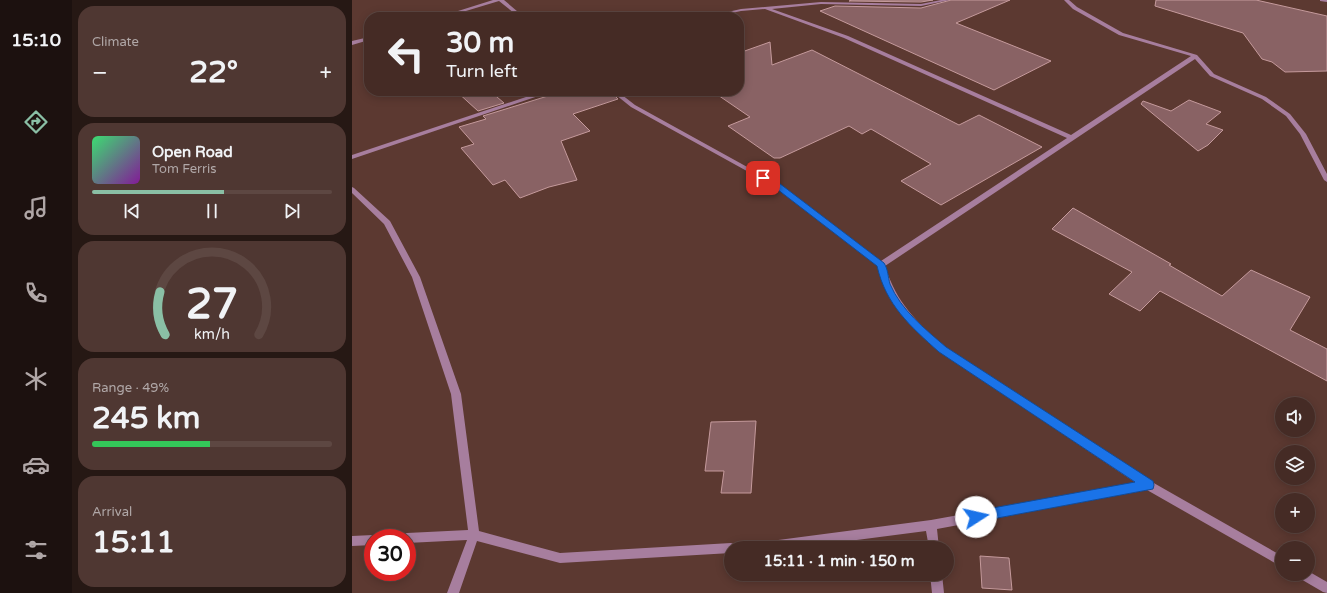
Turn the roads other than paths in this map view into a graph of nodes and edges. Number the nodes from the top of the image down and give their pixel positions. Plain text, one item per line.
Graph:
1 (498, 0) edge
2 (501, 0) edge
3 (948, 0) edge
4 (1066, 0) edge
5 (1322, 0) edge
6 (1327, 1) edge
7 (766, 8) junction
8 (458, 12) edge
9 (516, 12) edge
10 (731, 12) edge
11 (364, 40) edge
12 (352, 44) edge
13 (1195, 56) junction
14 (535, 96) edge
15 (621, 96) edge
16 (1072, 138) junction
17 (352, 157) edge
18 (1327, 180) edge
19 (352, 189) edge
20 (881, 265) junction
21 (1148, 485) junction
22 (931, 525) junction
23 (474, 535) junction
24 (416, 538) edge
25 (364, 540) edge
26 (352, 541) edge
27 (809, 541) edge
28 (933, 541) edge
29 (724, 548) edge
30 (1275, 558) edge
31 (937, 581) edge
32 (1314, 581) edge
33 (1327, 588) edge
34 (453, 593) edge
35 (938, 593) edge

1 - 8 street
2 - 9 street
3 - 7 street
4 - 13 street
5 - 6 street
7 - 10 street
7 - 16 street
11 - 12 street
13 - 16 street
13 - 18 street
14 - 17 street
15 - 20 street
16 - 20 street
19 - 23 street
20 - 21 street
21 - 22 street
21 - 30 street
22 - 27 street
22 - 28 street
23 - 24 street
23 - 29 street
23 - 34 street
25 - 26 street
31 - 35 street
32 - 33 street

